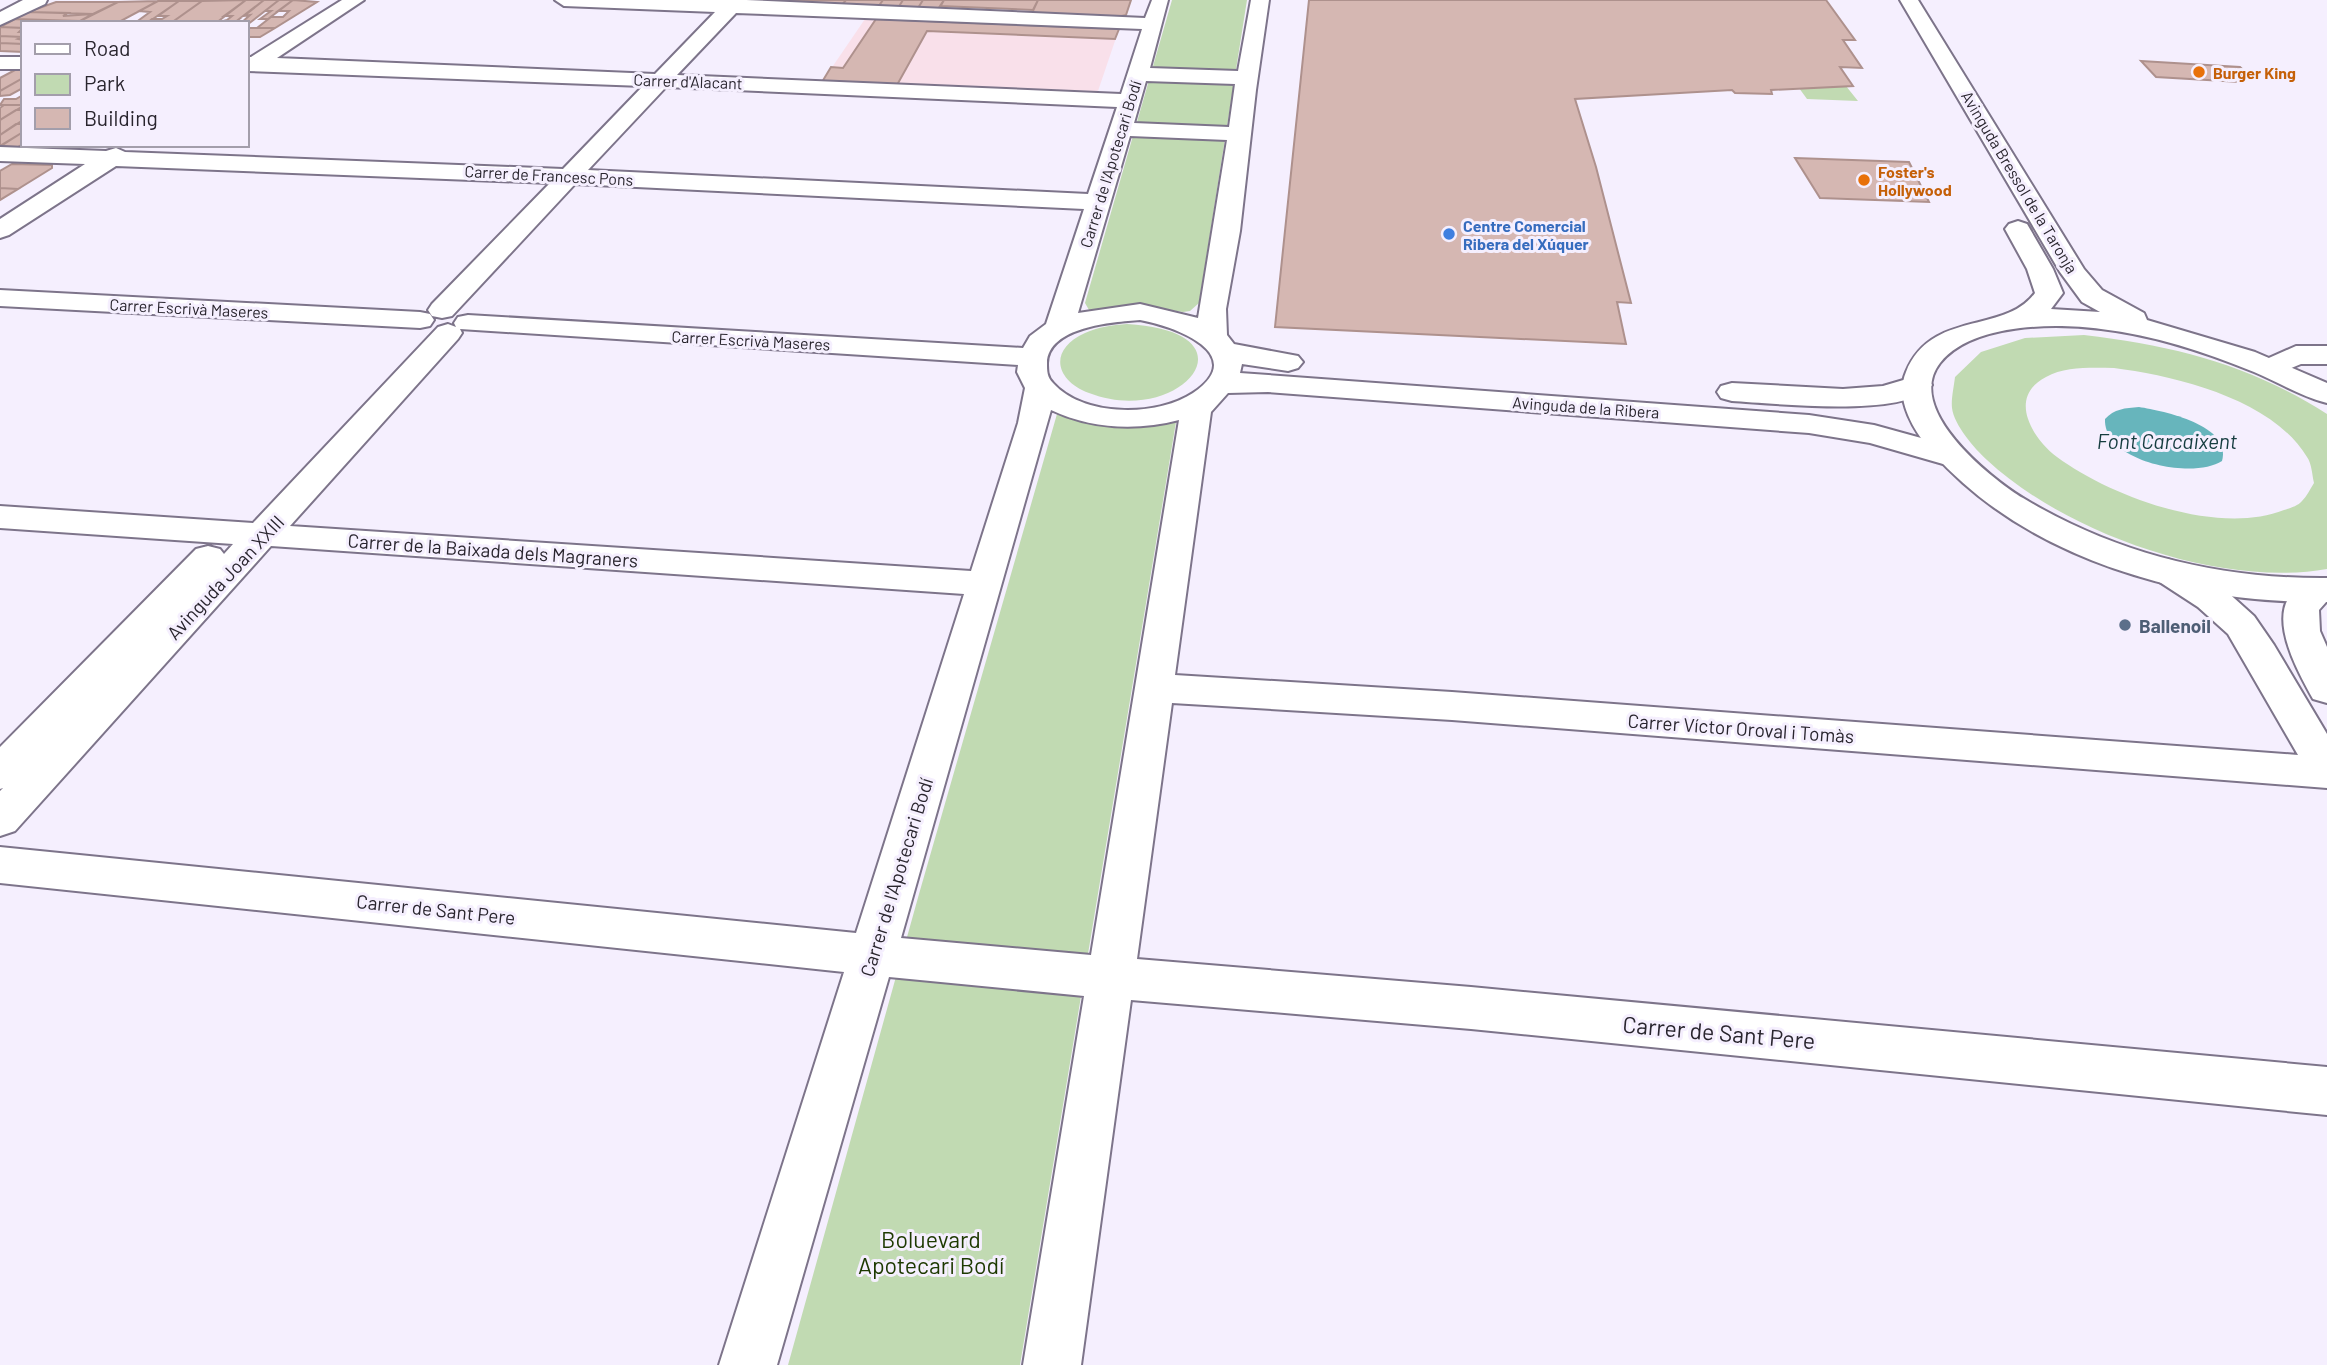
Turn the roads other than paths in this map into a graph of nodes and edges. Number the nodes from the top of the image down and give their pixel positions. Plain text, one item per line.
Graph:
1 (38, 0) edge
2 (355, 0) edge
3 (564, 0) edge
4 (1160, 0) edge
5 (1260, 0) edge
6 (743, 3) edge
7 (1903, 11) edge
8 (0, 19) edge
9 (1153, 24) junction
10 (0, 62) edge
11 (21, 63) edge
12 (250, 65) edge
13 (1138, 74) junction
14 (1247, 78) junction
15 (671, 80) junction
16 (1128, 101) junction
17 (1120, 129) junction
18 (1239, 134) junction
19 (122, 151) edge
20 (0, 154) edge
21 (581, 177) junction
22 (1097, 202) junction
23 (0, 230) edge
24 (0, 298) edge
25 (2022, 320) junction
26 (445, 322) junction
27 (1059, 328) junction
28 (2162, 331) junction
29 (1218, 344) junction
30 (2327, 355) edge
31 (2273, 366) junction
32 (1036, 372) junction
33 (1917, 385) junction
34 (1209, 394) junction
35 (2327, 394) edge
36 (1950, 456) junction
37 (0, 517) edge
38 (248, 533) junction
39 (2167, 571) junction
40 (985, 584) junction
41 (2321, 590) edge
42 (1154, 688) junction
43 (2327, 689) edge
44 (2327, 771) edge
45 (0, 774) edge
46 (0, 819) edge
47 (0, 865) edge
48 (873, 954) junction
49 (1111, 976) junction
50 (2327, 1091) edge
51 (748, 1365) edge
52 (1052, 1365) edge

1 - 8 street
2 - 12 street
3 - 6 street
4 - 9 street, Carrer de l'Apotecari Bodí
5 - 14 street
6 - 9 street
6 - 15 street, Avinguda Joan XXIII
7 - 25 street, Avinguda Bressol de la Taronja
7 - 28 street, Avinguda Bressol de la Taronja
9 - 13 street, Carrer de l'Apotecari Bodí
10 - 11 street
12 - 15 street, Carrer d'Alacant
13 - 14 street
13 - 16 street, Carrer de l'Apotecari Bodí
14 - 18 street
15 - 16 street, Carrer d'Alacant
15 - 21 street, Avinguda Joan XXIII
16 - 17 street, Carrer de l'Apotecari Bodí
17 - 18 street
17 - 22 street, Carrer de l'Apotecari Bodí
18 - 29 street
19 - 20 street, Carrer de Francesc Pons
19 - 21 street, Carrer de Francesc Pons
19 - 23 street
21 - 22 street, Carrer de Francesc Pons
21 - 26 street, Avinguda Joan XXIII
22 - 27 street, Carrer de l'Apotecari Bodí
24 - 26 street, Carrer Escrivà Maseres
25 - 28 street
25 - 33 street
26 - 32 street, Carrer Escrivà Maseres
26 - 38 street, Avinguda Joan XXIII
27 - 29 street
27 - 32 street
28 - 31 street
29 - 33 street, Avinguda de la Ribera
29 - 34 street
30 - 31 street
31 - 35 street
32 - 34 street
32 - 40 street, Carrer de l'Apotecari Bodí
33 - 36 street
34 - 36 street, Avinguda de la Ribera
34 - 42 street
36 - 39 street
37 - 38 street, Carrer de la Baixada dels Magraners
38 - 40 street, Carrer de la Baixada dels Magraners
38 - 45 street, Avinguda Joan XXIII
38 - 46 street, Avinguda Joan XXIII
39 - 41 street
39 - 44 street
40 - 48 street, Carrer de l'Apotecari Bodí
41 - 43 street
42 - 44 street, Carrer Víctor Oroval i Tomàs
42 - 49 street
47 - 48 street, Carrer de Sant Pere
48 - 49 street, Carrer de Sant Pere
48 - 51 street, Carrer de l'Apotecari Bodí
49 - 50 street, Carrer de Sant Pere
49 - 52 street

